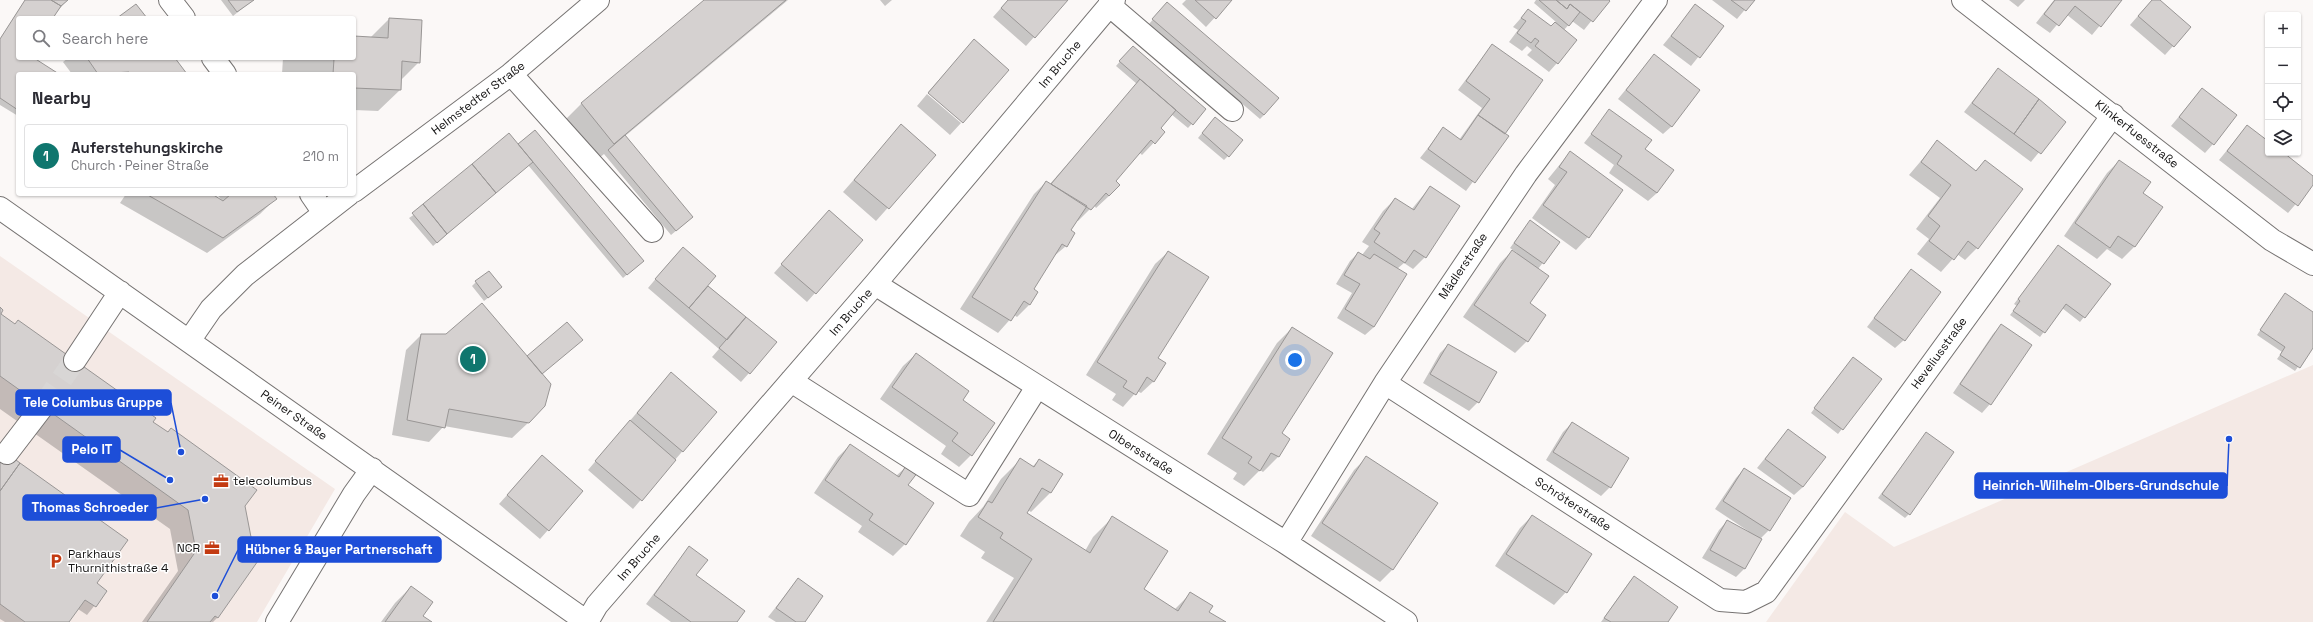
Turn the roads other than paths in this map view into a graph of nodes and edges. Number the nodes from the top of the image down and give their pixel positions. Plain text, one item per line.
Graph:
1 (170, 0) edge
2 (598, 0) edge
3 (1656, 0) edge
4 (1963, 0) edge
5 (1112, 2) edge
6 (182, 16) edge
7 (214, 60) edge
8 (224, 72) edge
9 (511, 74) junction
10 (1232, 110) dead end
11 (2112, 115) junction
12 (356, 190) edge
13 (312, 196) edge
14 (347, 196) edge
15 (0, 208) edge
16 (324, 212) junction
17 (652, 231) dead end
18 (2313, 264) edge
19 (875, 284) junction
20 (120, 292) junction
21 (189, 341) junction
22 (75, 360) tunnel mouth
23 (791, 381) junction
24 (1385, 383) junction
25 (1037, 387) junction
26 (43, 406) tunnel mouth
27 (7, 453) dead end
28 (372, 469) junction
29 (1286, 543) junction
30 (1766, 592) joint
31 (277, 622) edge
32 (587, 622) edge
33 (1406, 622) edge

1 - 6 street
2 - 9 street, Helmstedter Straße
3 - 24 street, Mädlerstraße
4 - 11 street, Klinkerfuesstraße
5 - 10 street
5 - 19 street, Im Bruche
7 - 8 street
9 - 12 street, Helmstedter Straße
9 - 17 street
11 - 18 street, Klinkerfuesstraße
11 - 30 street, Heveliusstraße
13 - 16 street
14 - 16 street
15 - 20 street, Peiner Straße
16 - 21 street
19 - 23 street, Im Bruche
19 - 25 street, Olbersstraße
20 - 21 street, Peiner Straße
20 - 22 street
21 - 28 street, Peiner Straße
23 - 25 street
23 - 32 street, Im Bruche
24 - 29 street, Mädlerstraße
24 - 30 street, Schröterstraße
25 - 29 street, Olbersstraße
26 - 27 street
28 - 31 street
28 - 32 street, Peiner Straße
29 - 33 street, Olbersstraße

